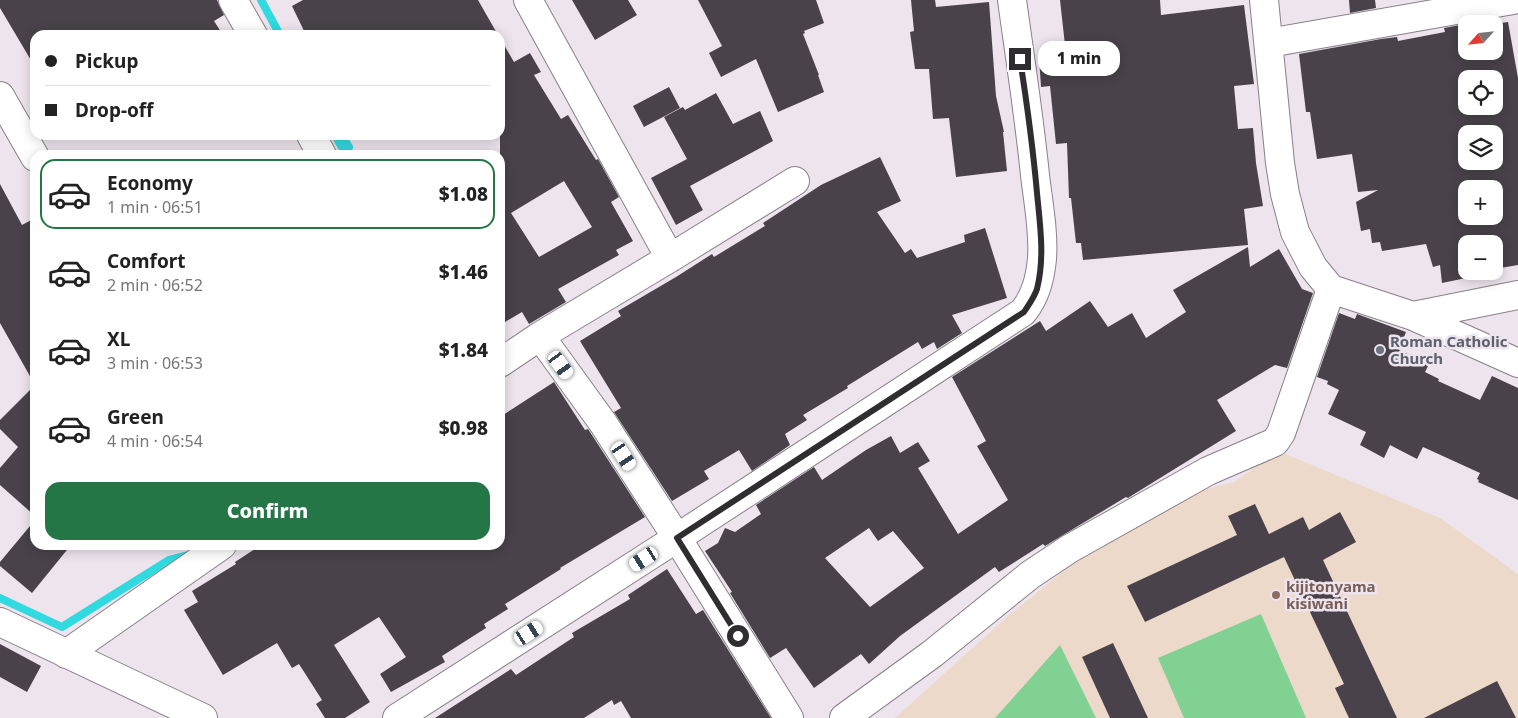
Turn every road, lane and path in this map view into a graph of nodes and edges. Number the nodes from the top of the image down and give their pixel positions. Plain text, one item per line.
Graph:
1 (233, 0) edge
2 (528, 0) edge
3 (1012, 0) edge
4 (1264, 0) edge
5 (1512, 0) edge
6 (250, 30) edge
7 (1269, 43) junction
8 (0, 96) edge
9 (31, 150) edge
10 (795, 181) dead end
11 (670, 258) junction
12 (1331, 289) junction
13 (1518, 295) edge
14 (1413, 316) junction
15 (540, 336) junction
16 (505, 360) edge
17 (1518, 363) edge
18 (677, 538) junction
19 (215, 550) edge
20 (0, 622) edge
21 (66, 654) junction
22 (203, 718) edge
23 (397, 718) edge
24 (789, 718) edge
25 (844, 718) edge

1 - 6 street
2 - 11 street
3 - 18 street
4 - 7 street
5 - 7 street
7 - 12 street
8 - 9 street
10 - 11 street
11 - 15 street
12 - 14 street
12 - 25 street
13 - 14 street
14 - 17 street
15 - 16 street
15 - 18 street
18 - 23 street
18 - 24 street
19 - 21 street
20 - 21 street
21 - 22 street

